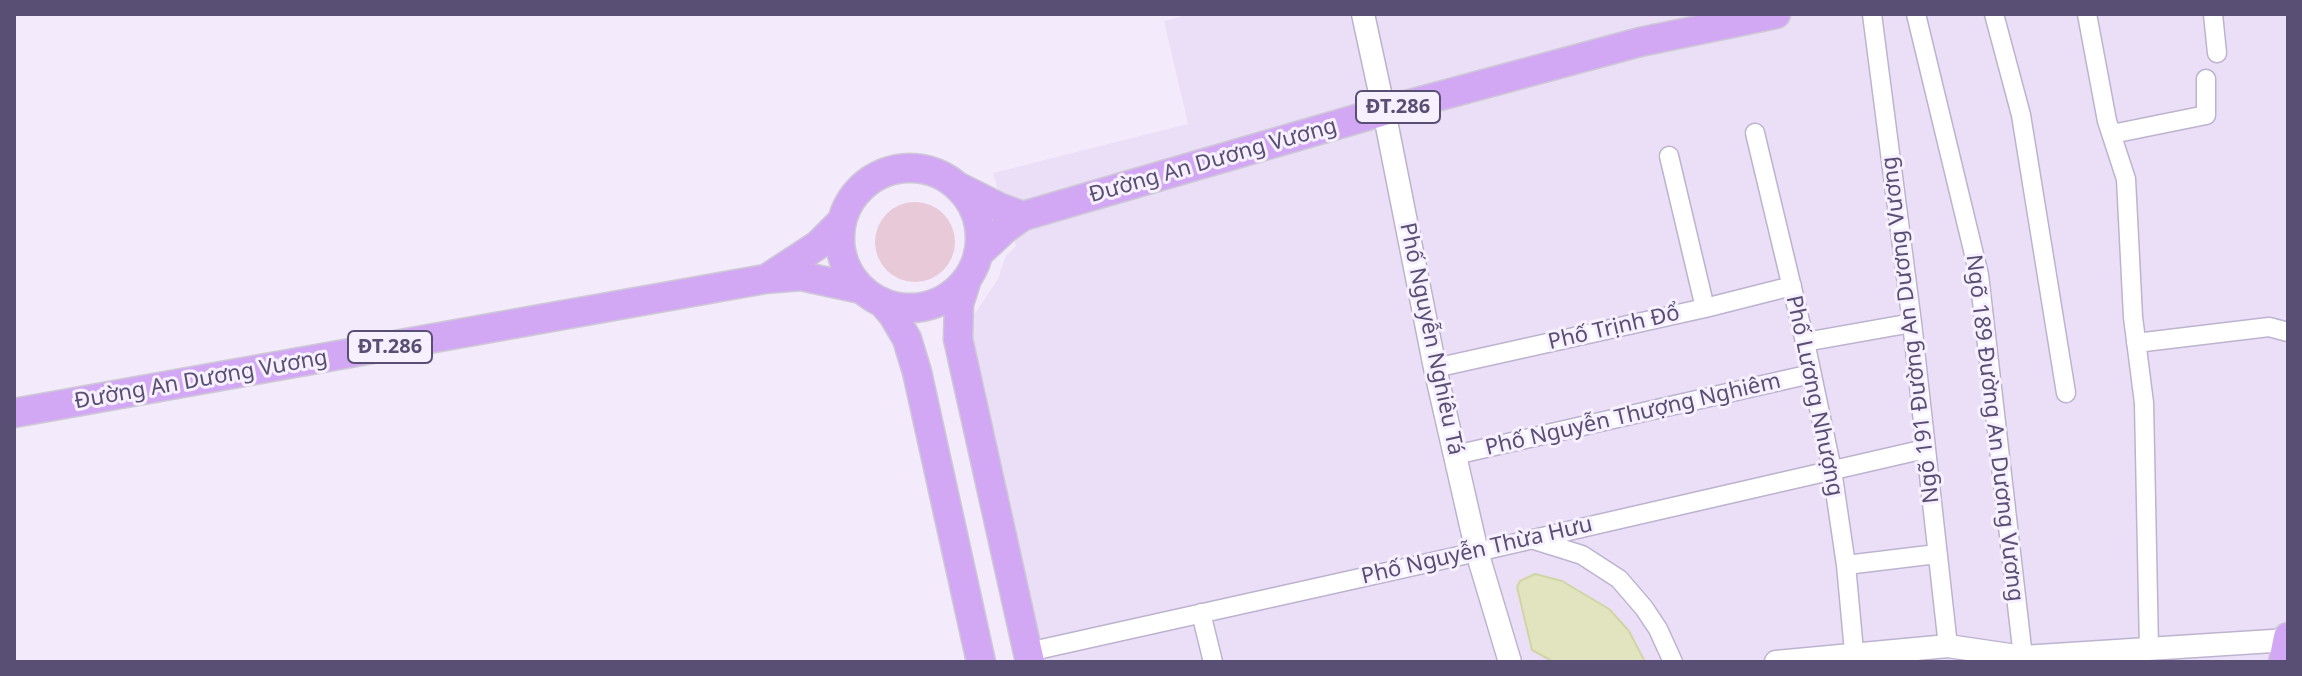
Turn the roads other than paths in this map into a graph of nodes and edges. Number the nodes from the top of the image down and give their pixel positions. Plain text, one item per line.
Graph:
1 (1363, 14) edge
2 (1776, 14) edge
3 (1872, 14) edge
4 (1916, 14) edge
5 (1994, 14) edge
6 (2087, 14) edge
7 (2213, 14) edge
8 (2217, 53) dead end
9 (2206, 79) dead end
10 (1384, 111) junction
11 (1755, 133) dead end
12 (2112, 134) junction
13 (1669, 156) dead end
14 (959, 187) junction
15 (1023, 216) junction
16 (841, 222) junction
17 (973, 266) junction
18 (765, 279) junction
19 (1792, 286) junction
20 (872, 296) junction
21 (1705, 308) junction
22 (1912, 323) junction
23 (2288, 332) edge
24 (1805, 342) junction
25 (2136, 343) junction
26 (1435, 368) junction
27 (1811, 374) junction
28 (2066, 393) dead end
29 (14, 413) edge
30 (1925, 449) junction
31 (1455, 455) junction
32 (1832, 470) junction
33 (1531, 539) junction
34 (1477, 552) junction
35 (1937, 554) junction
36 (1846, 565) junction
37 (1201, 613) junction
38 (2288, 639) edge
39 (1948, 646) junction
40 (2149, 649) junction
41 (1029, 657) edge
42 (2023, 657) junction
43 (1854, 658) edge
44 (981, 662) edge
45 (1213, 662) edge
46 (1510, 662) edge
47 (1673, 662) edge
48 (1776, 662) edge
49 (2283, 662) edge

1 - 10 street, Phố Nguyễn Nghiêu Tá
2 - 10 main road, Đường An Dương Vương / ĐT.286
3 - 22 street, Ngõ 191 Đường An Dương Vương
4 - 42 street, Ngõ 189 Đường An Dương Vương
5 - 28 street
6 - 12 street
7 - 8 street
9 - 12 street
10 - 15 main road, Đường An Dương Vương / ĐT.286
10 - 26 street, Phố Nguyễn Nghiêu Tá
11 - 19 street, Phố Lương Nhượng
12 - 25 street
13 - 21 street
14 - 15 main road, ĐT.286
14 - 16 main road, ĐT.286
14 - 17 main road
15 - 17 main road, Đường An Dương Vương / ĐT.286
16 - 18 main road, Đường An Dương Vương / ĐT.286
16 - 20 main road
17 - 20 main road, ĐT.286
17 - 41 main road
18 - 20 main road, Đường An Dương Vương / ĐT.286
18 - 29 main road, Đường An Dương Vương / ĐT.286
19 - 21 street, Phố Trịnh Đổ
19 - 24 street, Phố Lương Nhượng
20 - 44 main road
21 - 26 street, Phố Trịnh Đổ
22 - 24 street
22 - 30 street, Ngõ 191 Đường An Dương Vương
23 - 25 street
24 - 27 street, Phố Lương Nhượng
25 - 40 street
26 - 31 street, Phố Nguyễn Nghiêu Tá
27 - 31 street, Phố Nguyễn Thượng Nghiêm
27 - 32 street, Phố Lương Nhượng
30 - 32 street, Phố Nguyễn Thừa Hưu
30 - 35 street, Ngõ 191 Đường An Dương Vương
31 - 34 street, Phố Nguyễn Nghiêu Tá
32 - 33 street, Phố Nguyễn Thừa Hưu
32 - 36 street, Phố Lương Nhượng
33 - 34 street, Phố Nguyễn Thừa Hưu
33 - 47 street
34 - 37 street, Phố Nguyễn Thừa Hưu
34 - 46 street, Phố Nguyễn Nghiêu Tá
35 - 36 street
35 - 39 street, Ngõ 191 Đường An Dương Vương
36 - 43 street, Phố Lương Nhượng
37 - 41 street, Phố Nguyễn Thừa Hưu
37 - 45 street
38 - 40 street
38 - 49 main road
39 - 42 street
39 - 43 street
40 - 42 street
43 - 48 street

